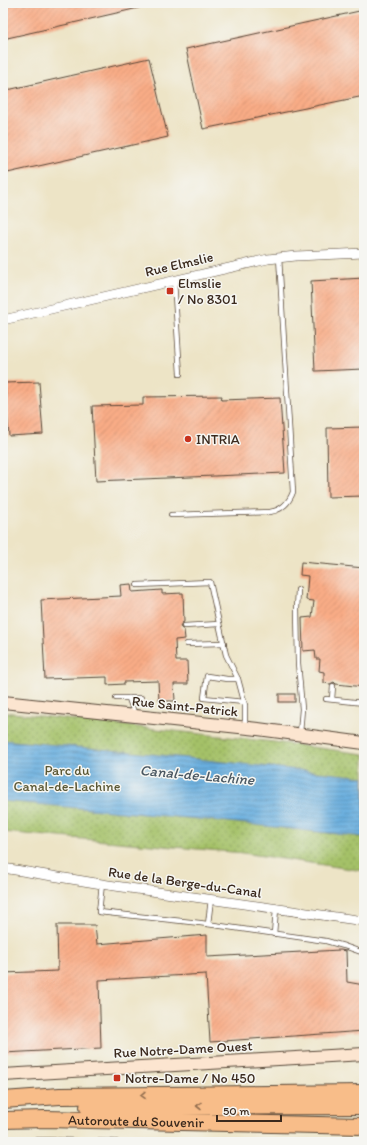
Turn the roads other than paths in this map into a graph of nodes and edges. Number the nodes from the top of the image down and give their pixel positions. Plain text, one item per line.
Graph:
1 (364, 253) edge
2 (279, 257) junction
3 (174, 280) junction
4 (3, 320) edge
5 (180, 374) dead end
6 (171, 515) dead end
7 (137, 585) dead end
8 (298, 590) dead end
9 (219, 624) junction
10 (184, 626) dead end
11 (224, 643) junction
12 (187, 644) dead end
13 (238, 679) junction
14 (333, 686) dead end
15 (116, 698) dead end
16 (130, 698) junction
17 (141, 698) dead end
18 (326, 699) dead end
19 (332, 699) junction
20 (3, 702) edge
21 (244, 702) junction
22 (364, 703) edge
23 (134, 716) junction
24 (245, 728) junction
25 (300, 735) junction
26 (364, 744) edge
27 (3, 868) edge
28 (102, 884) junction
29 (211, 899) junction
30 (276, 909) junction
31 (364, 921) edge
32 (208, 924) junction
33 (274, 934) junction
34 (364, 953) edge
35 (364, 1054) edge
36 (3, 1075) edge
37 (364, 1093) edge
38 (3, 1100) edge
39 (3, 1105) edge
40 (364, 1106) edge
41 (3, 1121) edge
42 (364, 1126) edge
43 (3, 1140) edge
44 (116, 1142) edge

1 - 2 street, Rue Elmslie
2 - 3 street, Rue Elmslie
2 - 6 lane
3 - 4 street, Rue Elmslie
3 - 5 lane
7 - 9 lane
8 - 25 lane
9 - 10 lane
9 - 11 lane
11 - 12 lane
11 - 13 lane
13 - 21 lane
13 - 21 lane
14 - 19 lane
15 - 16 lane
16 - 17 lane
16 - 23 lane
18 - 19 lane
19 - 22 lane
20 - 23 main road, Rue Saint-Patrick
21 - 24 lane
23 - 24 main road, Rue Saint-Patrick
24 - 25 main road, Rue Saint-Patrick
25 - 26 main road, Rue Saint-Patrick
27 - 28 street, Rue de la Berge-du-Canal
28 - 29 street, Rue de la Berge-du-Canal
28 - 32 lane
29 - 30 street, Rue de la Berge-du-Canal
29 - 32 lane
30 - 31 street, Rue de la Berge-du-Canal
30 - 33 lane
32 - 33 lane
33 - 34 lane
35 - 36 main road, Rue Notre-Dame Ouest
37 -> 38 highway
40 -> 39 highway
41 - 42 highway, Autoroute du Souvenir
43 - 44 lane

